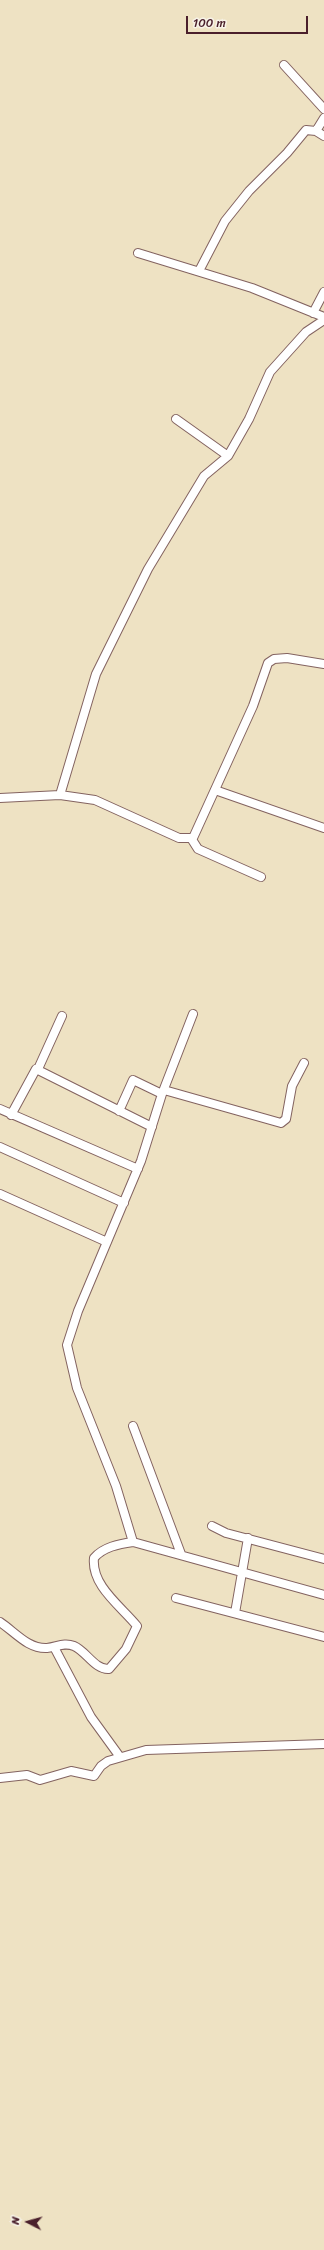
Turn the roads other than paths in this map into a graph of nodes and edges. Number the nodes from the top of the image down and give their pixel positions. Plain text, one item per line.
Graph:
1 (284, 65) dead end
2 (324, 109) edge
3 (324, 118) edge
4 (316, 131) junction
5 (324, 136) edge
6 (138, 253) dead end
7 (199, 271) junction
8 (324, 292) edge
9 (313, 313) junction
10 (324, 319) edge
11 (176, 419) dead end
12 (228, 456) junction
13 (324, 664) edge
14 (215, 790) junction
15 (60, 795) junction
16 (0, 798) edge
17 (324, 828) edge
18 (191, 838) junction
19 (261, 877) dead end
20 (193, 1014) dead end
21 (62, 1016) dead end
22 (304, 1063) dead end
23 (38, 1069) junction
24 (163, 1092) junction
25 (0, 1109) edge
26 (119, 1111) junction
27 (11, 1115) junction
28 (152, 1127) junction
29 (0, 1147) edge
30 (138, 1169) junction
31 (0, 1194) edge
32 (124, 1204) junction
33 (106, 1242) junction
34 (133, 1426) dead end
35 (212, 1526) dead end
36 (248, 1538) junction
37 (133, 1542) junction
38 (181, 1554) junction
39 (324, 1559) edge
40 (242, 1572) junction
41 (324, 1595) edge
42 (176, 1598) dead end
43 (235, 1613) junction
44 (0, 1622) edge
45 (324, 1637) edge
46 (54, 1646) junction
47 (324, 1744) edge
48 (120, 1757) junction
49 (0, 1778) edge

1 - 2 street
3 - 4 street
4 - 5 street
4 - 7 street
6 - 7 street
7 - 9 street
8 - 9 street
9 - 10 street
10 - 12 street
11 - 12 street
12 - 15 street
13 - 14 street
14 - 17 street
14 - 18 street
15 - 16 street
15 - 18 street
18 - 19 street
20 - 24 street
21 - 23 street
22 - 24 street
23 - 26 street
23 - 27 street
24 - 26 street
24 - 28 street
25 - 27 street
26 - 28 street
27 - 30 street
28 - 30 street
29 - 32 street
30 - 32 street
31 - 33 street
32 - 33 street
33 - 37 street
34 - 38 street
35 - 36 street
36 - 39 street
36 - 40 street
37 - 38 street
37 - 46 street
38 - 40 street
40 - 41 street
40 - 43 street
42 - 43 street
43 - 45 street
44 - 46 street
46 - 48 street
47 - 48 street
48 - 49 street

